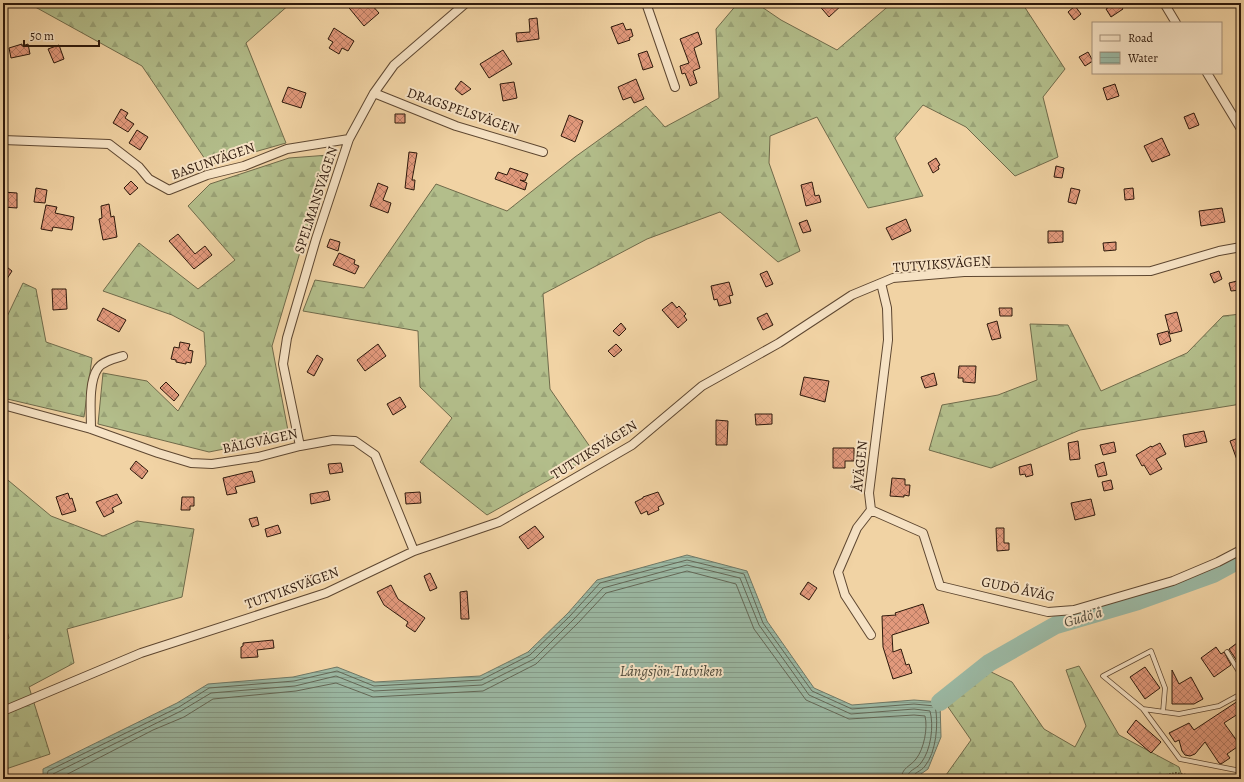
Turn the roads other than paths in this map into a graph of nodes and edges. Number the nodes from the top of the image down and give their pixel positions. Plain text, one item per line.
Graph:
1 (466, 3) edge
2 (646, 3) edge
3 (1164, 3) edge
4 (1175, 22) edge
5 (1208, 74) edge
6 (675, 87) dead end
7 (374, 93) junction
8 (1238, 117) edge
9 (1241, 128) edge
10 (349, 139) junction
11 (3, 140) edge
12 (543, 152) dead end
13 (1241, 247) edge
14 (881, 283) junction
15 (123, 356) dead end
16 (3, 405) edge
17 (91, 429) junction
18 (300, 446) junction
19 (871, 510) junction
20 (1241, 550) edge
21 (414, 551) junction
22 (871, 635) dead end
23 (1227, 652) dead end
24 (1241, 675) edge
25 (1241, 694) edge
26 (1143, 709) junction
27 (3, 711) edge
28 (1163, 712) junction
29 (1241, 771) edge

1 - 7 street, SPELMANSVÄGEN
2 - 6 street
3 - 4 street
5 - 8 street
7 - 10 street, SPELMANSVÄGEN
7 - 12 street, DRAGSPELSVÄGEN
8 - 9 street
10 - 11 street, BASUNVÄGEN
10 - 18 street, SPELMANSVÄGEN
13 - 14 street, TUTVIKSVÄGEN
14 - 19 street, ÅVÄGEN
14 - 21 street, TUTVIKSVÄGEN
15 - 17 street
16 - 17 street, BÄLGVÄGEN
17 - 18 street, BÄLGVÄGEN
18 - 21 street, BÄLGVÄGEN
19 - 20 street, GUDÖ ÅVÄG
19 - 22 street, ÅVÄGEN
21 - 27 street, TUTVIKSVÄGEN
23 - 24 lane
25 - 28 lane
26 - 28 lane
26 - 28 lane
26 - 29 lane

